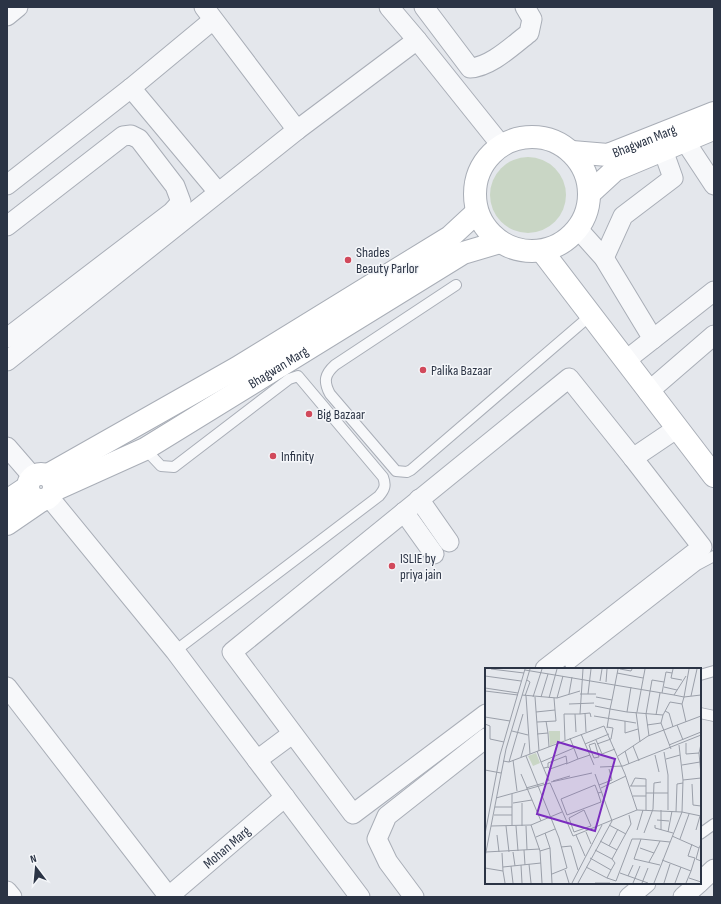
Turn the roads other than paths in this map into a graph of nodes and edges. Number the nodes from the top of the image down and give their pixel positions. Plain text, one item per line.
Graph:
1 (18, 7) edge
2 (424, 7) edge
3 (525, 7) edge
4 (398, 10) edge
5 (208, 14) edge
6 (7, 16) edge
7 (417, 40) junction
8 (131, 88) junction
9 (714, 113) edge
10 (714, 129) edge
11 (297, 130) junction
12 (685, 141) junction
13 (501, 145) junction
14 (664, 150) junction
15 (572, 152) junction
16 (709, 177) edge
17 (673, 178) junction
18 (7, 185) edge
19 (218, 192) junction
20 (590, 193) junction
21 (477, 212) junction
22 (7, 226) edge
23 (578, 229) junction
24 (500, 242) junction
25 (542, 251) junction
26 (604, 258) junction
27 (456, 285) dead end
28 (714, 291) edge
29 (591, 315) junction
30 (714, 335) edge
31 (7, 338) edge
32 (653, 339) junction
33 (625, 361) junction
34 (7, 362) edge
35 (648, 392) junction
36 (676, 429) junction
37 (7, 447) edge
38 (145, 449) junction
39 (633, 458) junction
40 (714, 476) edge
41 (42, 488) junction
42 (420, 500) junction
43 (7, 501) edge
44 (404, 512) junction
45 (7, 524) edge
46 (449, 542) dead end
47 (434, 554) dead end
48 (714, 556) edge
49 (175, 651) junction
50 (574, 667) edge
51 (546, 668) edge
52 (557, 668) edge
53 (714, 671) edge
54 (701, 674) edge
55 (7, 687) edge
56 (701, 713) edge
57 (485, 715) edge
58 (714, 716) edge
59 (292, 734) junction
60 (485, 739) edge
61 (257, 760) junction
62 (285, 797) junction
63 (714, 824) edge
64 (701, 833) edge
65 (714, 869) edge
66 (701, 882) edge
67 (645, 884) edge
68 (699, 884) edge
69 (7, 891) edge
70 (12, 897) edge
71 (168, 897) edge
72 (360, 897) edge
73 (414, 897) edge
74 (629, 897) edge
75 (683, 897) edge

1 - 6 street
2 - 3 street
4 - 7 street
5 - 8 street
5 - 11 street
7 - 11 street
7 - 13 street
8 - 18 street
8 - 19 street
9 - 15 street, Bhagwan Marg
10 - 12 street, Bhagwan Marg
11 - 19 street
12 - 14 street, Bhagwan Marg
12 - 16 street
13 - 15 street
13 - 21 street
14 - 17 street
14 - 20 street, Bhagwan Marg
15 - 20 street
16 - 17 street
17 - 26 street
19 - 34 street
20 - 23 street
21 - 24 street
21 - 41 street, Bhagwan Marg
22 - 31 street
23 - 25 street
23 - 26 street
24 - 25 street
24 - 38 street, Bhagwan Marg
25 - 29 street
26 - 32 street
27 - 29 lane
28 - 32 street
29 - 33 street
30 - 35 street
32 - 33 street
33 - 35 street
35 - 36 street
36 - 39 street
36 - 40 street
37 - 41 street
38 - 41 street, Bhagwan Marg
38 - 49 lane
39 - 42 street
39 - 51 street
41 - 43 street, Bhagwan Marg
41 - 45 street, Bhagwan Marg
41 - 49 street
42 - 44 street
42 - 46 street
44 - 47 street
44 - 59 street
48 - 50 lane
49 - 61 street
50 - 52 lane
53 - 54 lane
55 - 71 street
56 - 58 lane
57 - 59 street
59 - 61 street
60 - 73 street
61 - 62 street
62 - 71 street, Mohan Marg
62 - 72 street
63 - 64 lane
65 - 66 street
67 - 74 street
68 - 75 street
69 - 70 street

